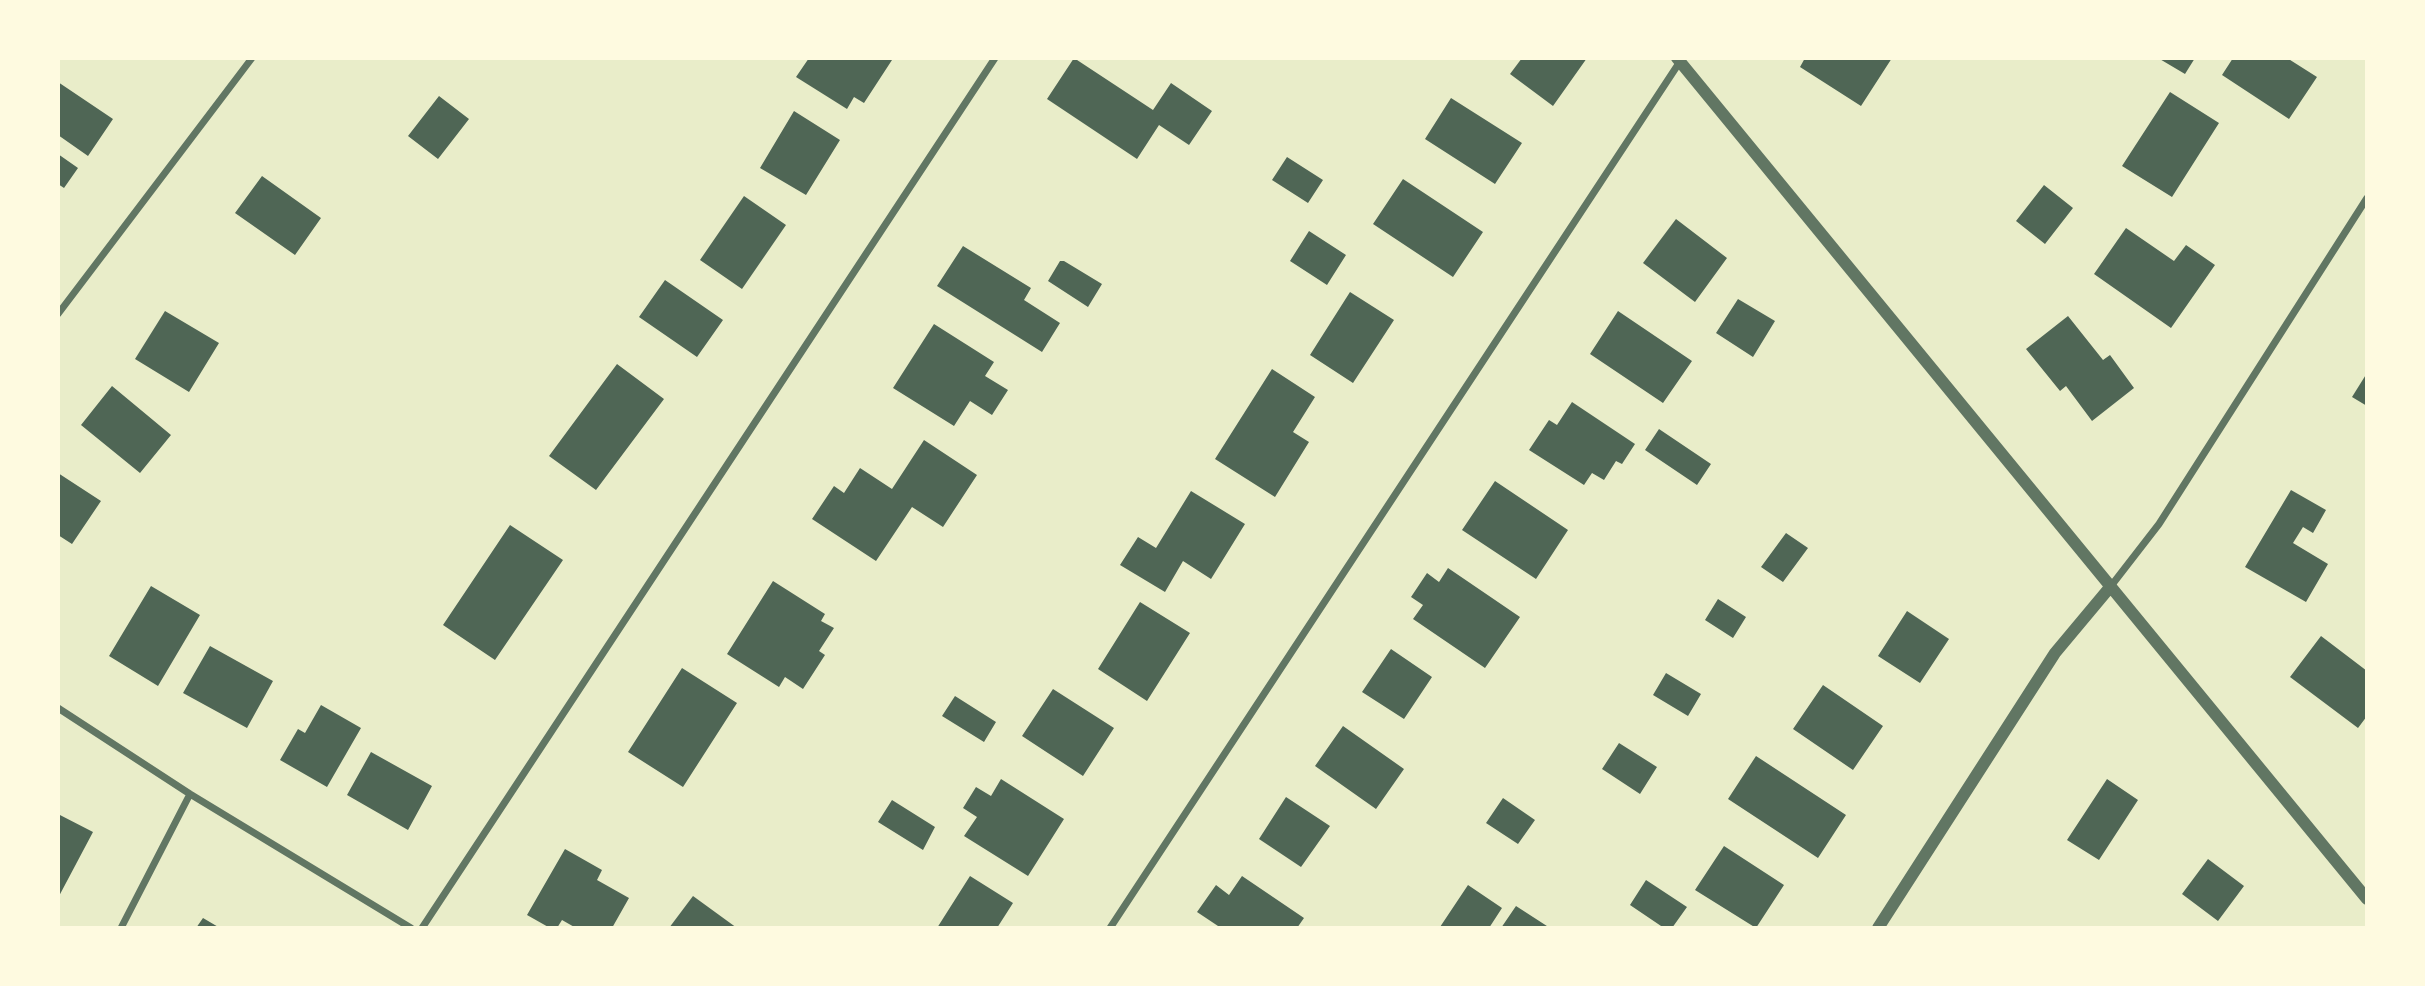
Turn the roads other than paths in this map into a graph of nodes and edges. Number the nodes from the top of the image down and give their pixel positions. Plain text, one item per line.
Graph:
1 (252, 58) edge
2 (995, 58) edge
3 (1680, 59) edge
4 (2367, 198) edge
5 (58, 314) edge
6 (2111, 586) junction
7 (58, 708) edge
8 (190, 794) junction
9 (2367, 899) edge
10 (121, 928) edge
11 (411, 928) edge
12 (422, 928) edge
13 (1110, 928) edge
14 (1878, 928) edge

1 - 5 street
2 - 12 street
3 - 6 street
3 - 13 street
4 - 6 street
6 - 9 street
6 - 14 street
7 - 8 street
8 - 10 street
8 - 11 street

